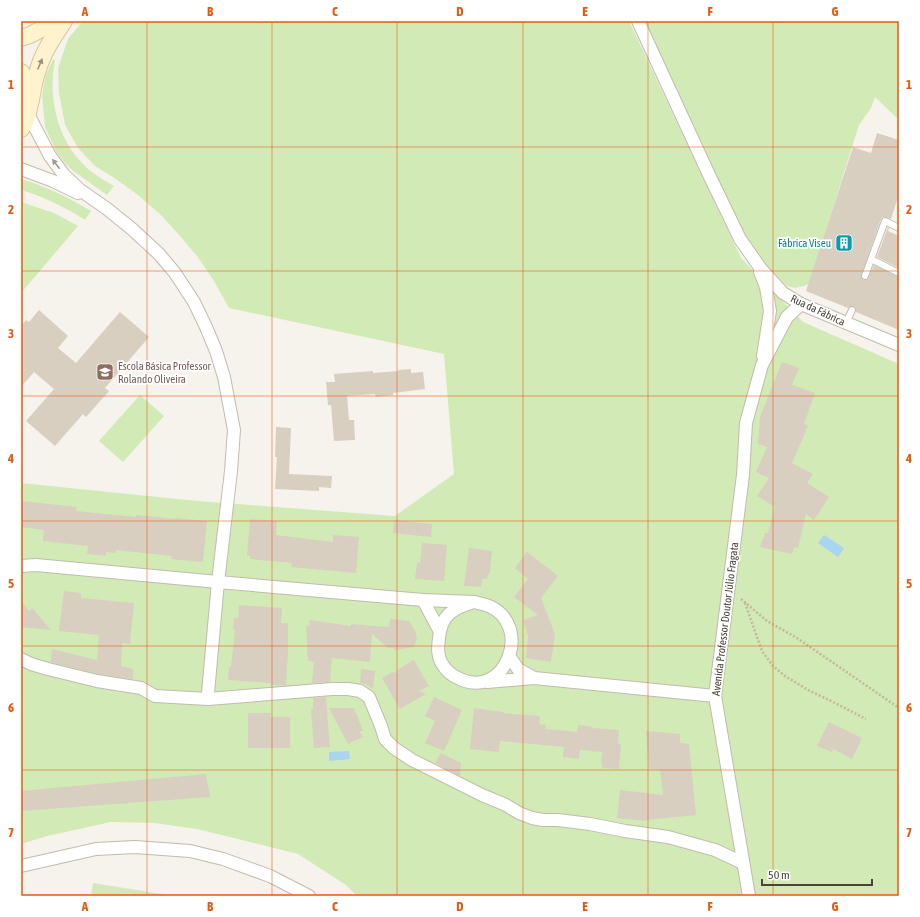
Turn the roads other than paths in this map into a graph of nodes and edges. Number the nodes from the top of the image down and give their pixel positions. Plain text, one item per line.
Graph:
1 (57, 21) edge
2 (64, 21) edge
3 (638, 21) edge
4 (21, 38) edge
5 (21, 72) edge
6 (29, 108) junction
7 (21, 129) edge
8 (21, 169) edge
9 (106, 208) junction
10 (899, 228) edge
11 (755, 260) junction
12 (871, 260) junction
13 (899, 273) edge
14 (865, 276) dead end
15 (801, 304) junction
16 (852, 310) dead end
17 (846, 323) junction
18 (899, 345) edge
19 (762, 365) junction
20 (21, 566) edge
21 (218, 582) junction
22 (423, 600) junction
23 (474, 602) junction
24 (439, 630) junction
25 (510, 656) junction
26 (21, 659) edge
27 (534, 678) junction
28 (486, 682) junction
29 (208, 693) dead end
30 (715, 696) junction
31 (743, 863) junction
32 (21, 866) edge
33 (309, 896) edge
34 (749, 896) edge

1 - 4 street
6 -> 2 street
3 - 11 street, Rua da Fábrica
5 - 6 street
6 - 7 street
9 -> 6 street
8 - 9 street
9 - 21 street
10 - 12 lane
11 - 15 street, Rua da Fábrica
11 - 19 street, Avenida Professor Doutor Júlio Fragata
12 - 13 lane
12 - 14 lane
15 - 17 street, Rua da Fábrica
15 - 19 street, Avenida Professor Doutor Júlio Fragata
16 - 17 lane
17 - 18 street, Rua da Fábrica
19 - 30 street, Avenida Professor Doutor Júlio Fragata
20 - 21 street
21 - 22 street
21 - 29 street
22 - 23 street
22 - 24 street
23 - 24 street
23 - 25 street
24 - 28 street
25 - 27 street
25 - 28 street
26 - 31 street
27 - 28 street
27 - 30 street
30 - 31 street, Avenida Professor Doutor Júlio Fragata
31 - 34 street, Avenida Professor Doutor Júlio Fragata
32 - 33 street

